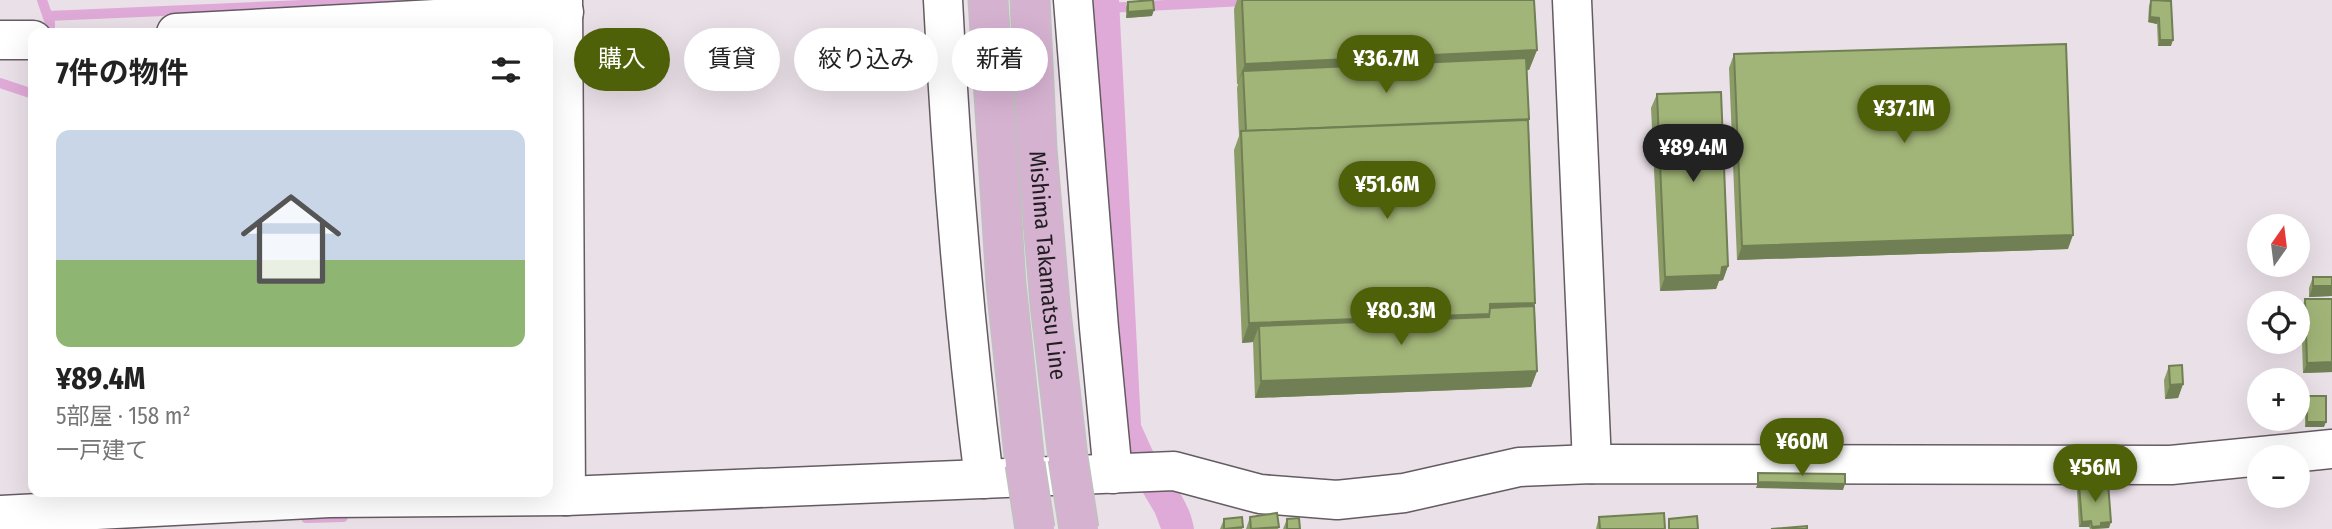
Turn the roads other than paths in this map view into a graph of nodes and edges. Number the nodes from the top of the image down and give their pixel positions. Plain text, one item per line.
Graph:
1 (943, 0) edge
2 (988, 0) edge
3 (1030, 0) edge
4 (1073, 0) edge
5 (1572, 0) edge
6 (564, 6) edge
7 (248, 28) edge
8 (2332, 450) edge
9 (1592, 464) junction
10 (1120, 473) junction
11 (984, 479) junction
12 (553, 496) edge
13 (566, 496) junction
14 (448, 497) edge
15 (0, 515) edge
16 (1035, 529) edge
17 (1079, 529) edge

1 - 11 street
2 - 16 main road, Mishima Takamatsu Line, bridge
3 - 17 main road, Mishima Takamatsu Line, bridge
4 - 10 street
5 - 9 street
6 - 7 street
6 - 13 street
8 - 9 street
9 - 10 street
10 - 11 street
11 - 13 street
12 - 13 street
14 - 15 street

